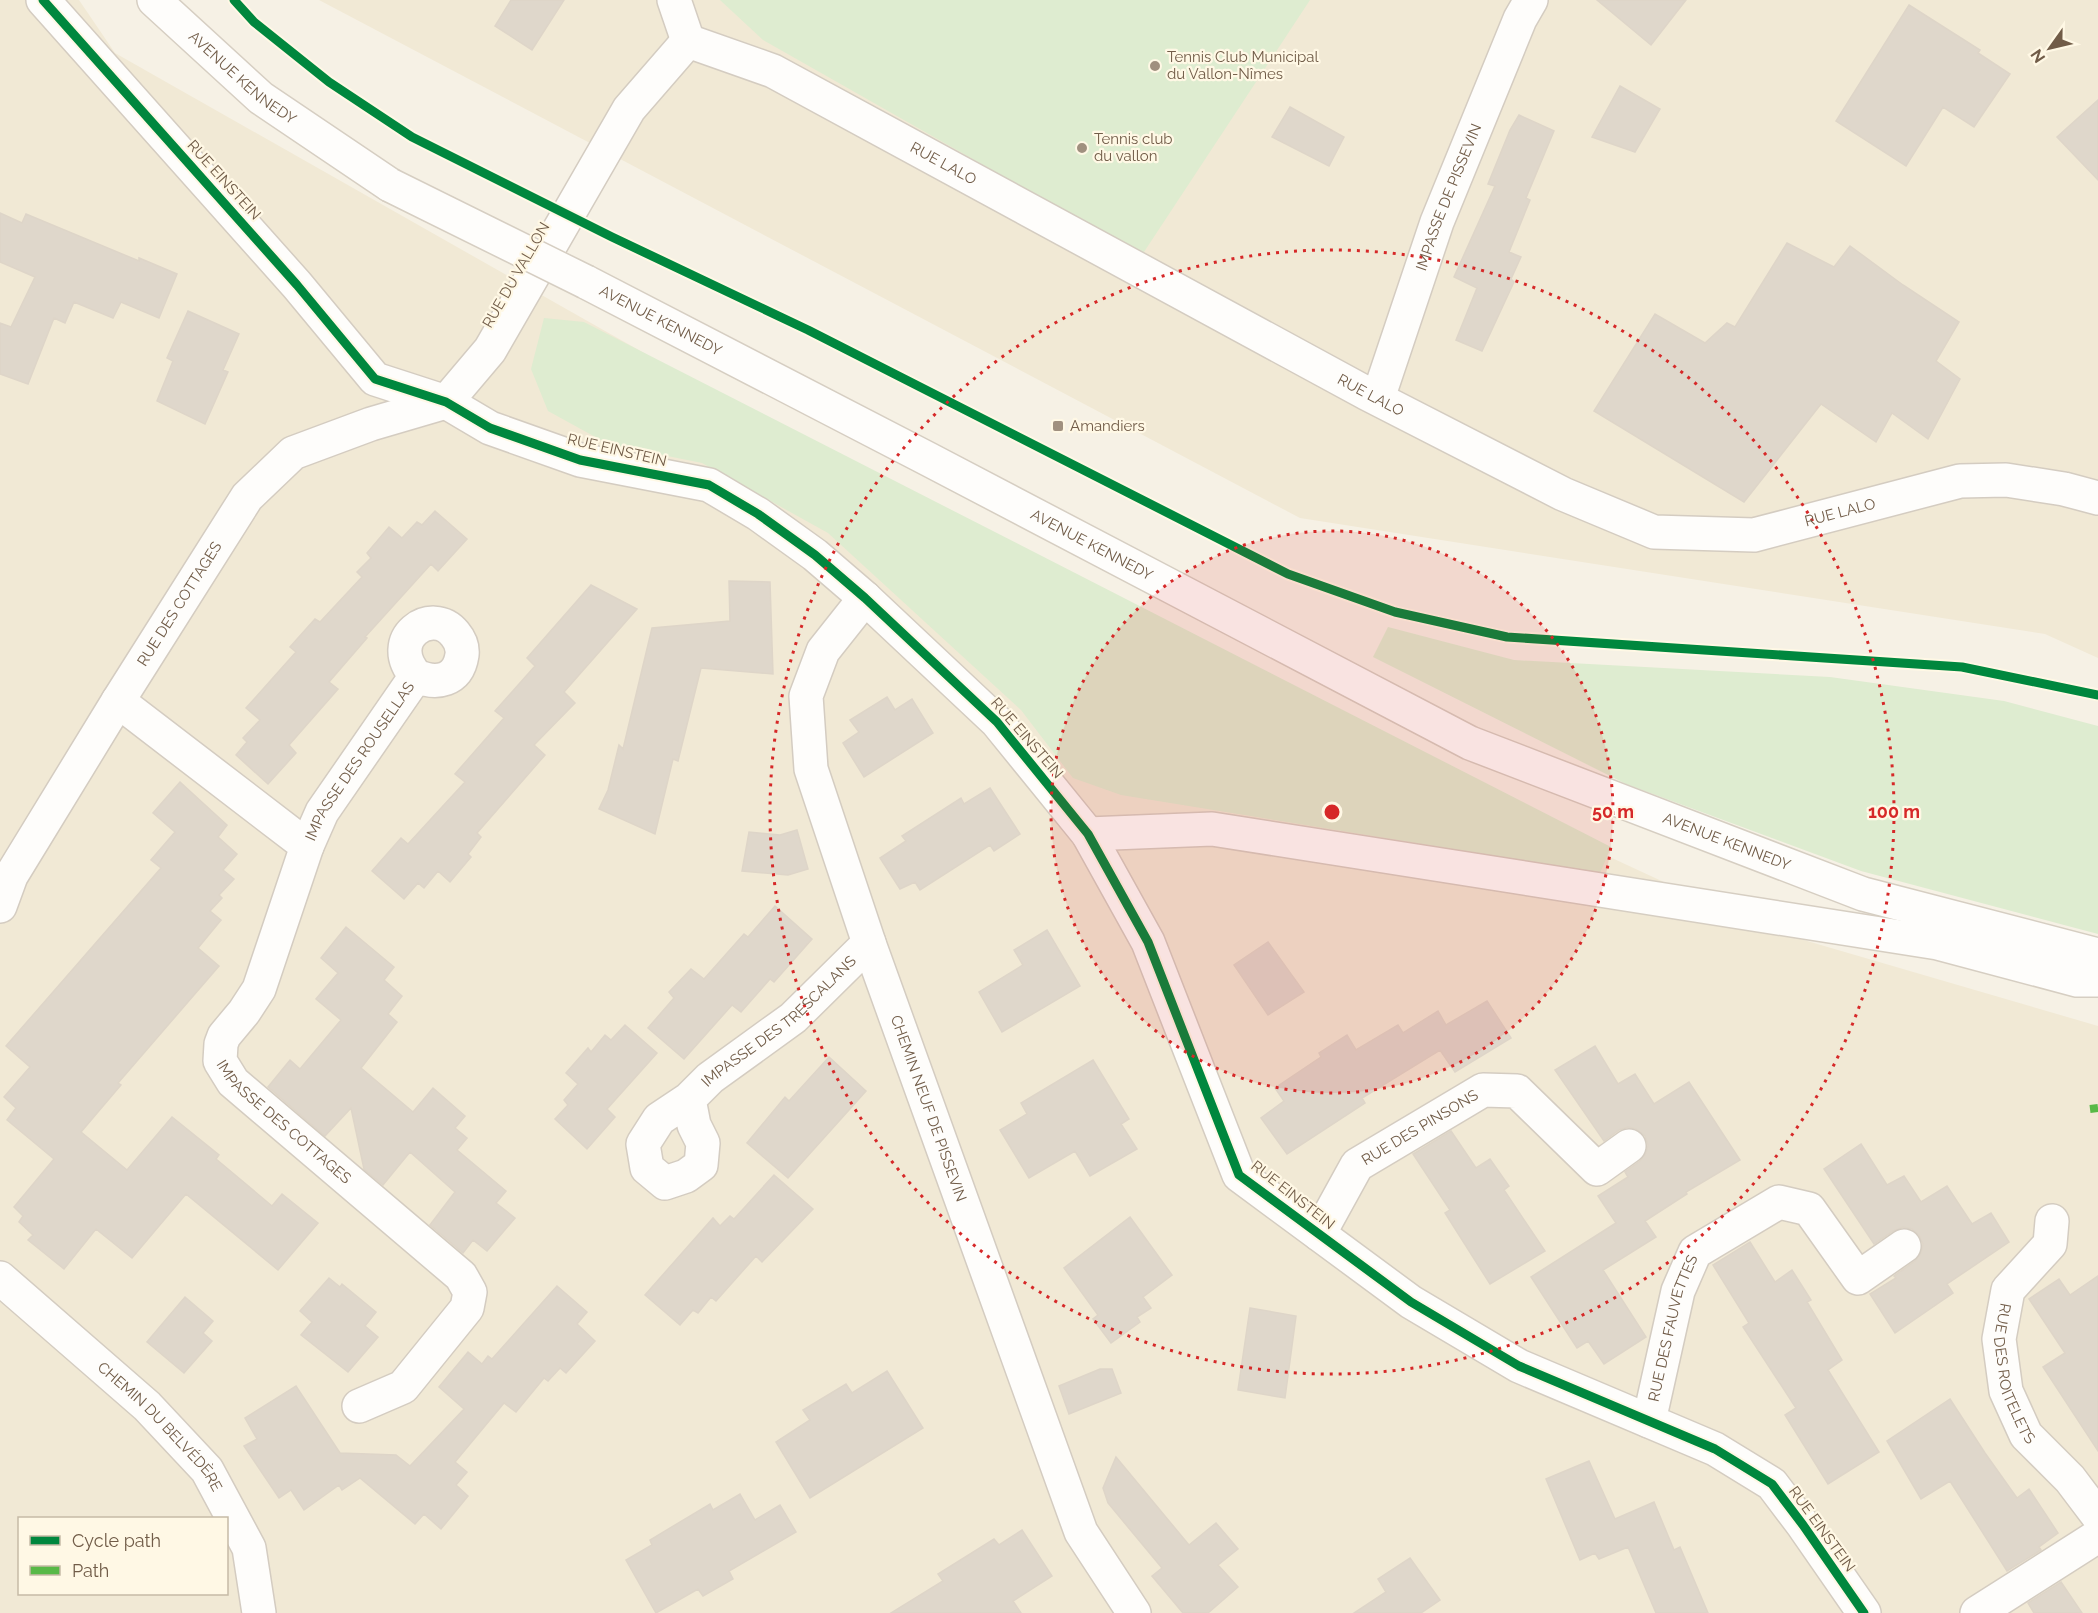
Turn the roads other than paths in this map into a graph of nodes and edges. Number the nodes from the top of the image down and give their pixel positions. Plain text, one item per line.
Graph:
1 (43, 0) edge
2 (154, 0) edge
3 (674, 0) edge
4 (1531, 0) edge
5 (688, 41) junction
6 (1378, 399) junction
7 (446, 402) junction
8 (2097, 495) edge
9 (865, 598) junction
10 (416, 676) dead end
11 (118, 701) junction
12 (1088, 834) junction
13 (307, 846) junction
14 (0, 906) edge
15 (869, 943) junction
16 (2098, 955) edge
17 (2098, 980) edge
18 (689, 1099) dead end
19 (1629, 1146) dead end
20 (2052, 1221) dead end
21 (1319, 1234) junction
22 (1904, 1246) dead end
23 (0, 1278) edge
24 (359, 1406) dead end
25 (1649, 1421) junction
26 (2098, 1516) edge
27 (2098, 1536) edge
28 (259, 1613) edge
29 (1134, 1613) edge
30 (1864, 1613) edge
31 (1977, 1613) edge

1 - 7 street, RUE EINSTEIN
2 - 16 street, AVENUE KENNEDY, bridge
3 - 5 street
4 - 6 street, IMPASSE DE PISSEVIN
5 - 6 street, RUE LALO
5 - 7 street, RUE DU VALLON
6 - 8 street, RUE LALO
7 - 9 street, RUE EINSTEIN
7 - 11 street, RUE DES COTTAGES
9 - 12 street, RUE EINSTEIN
9 - 15 street, CHEMIN NEUF DE PISSEVIN
10 - 13 street, IMPASSE DES ROUSELLAS
11 - 13 street
11 - 14 street, RUE DES COTTAGES
12 - 17 street
12 - 21 street, RUE EINSTEIN
13 - 24 street, IMPASSE DES COTTAGES
15 - 18 street, IMPASSE DES TRESCALANS
15 - 29 street, CHEMIN NEUF DE PISSEVIN
19 - 21 street, RUE DES PINSONS
20 - 26 street, RUE DES ROITELETS
21 - 25 street, RUE EINSTEIN
22 - 25 street, RUE DES FAUVETTES
23 - 28 street, CHEMIN DU BELVÉDÈRE
25 - 30 street, RUE EINSTEIN
27 - 31 street

